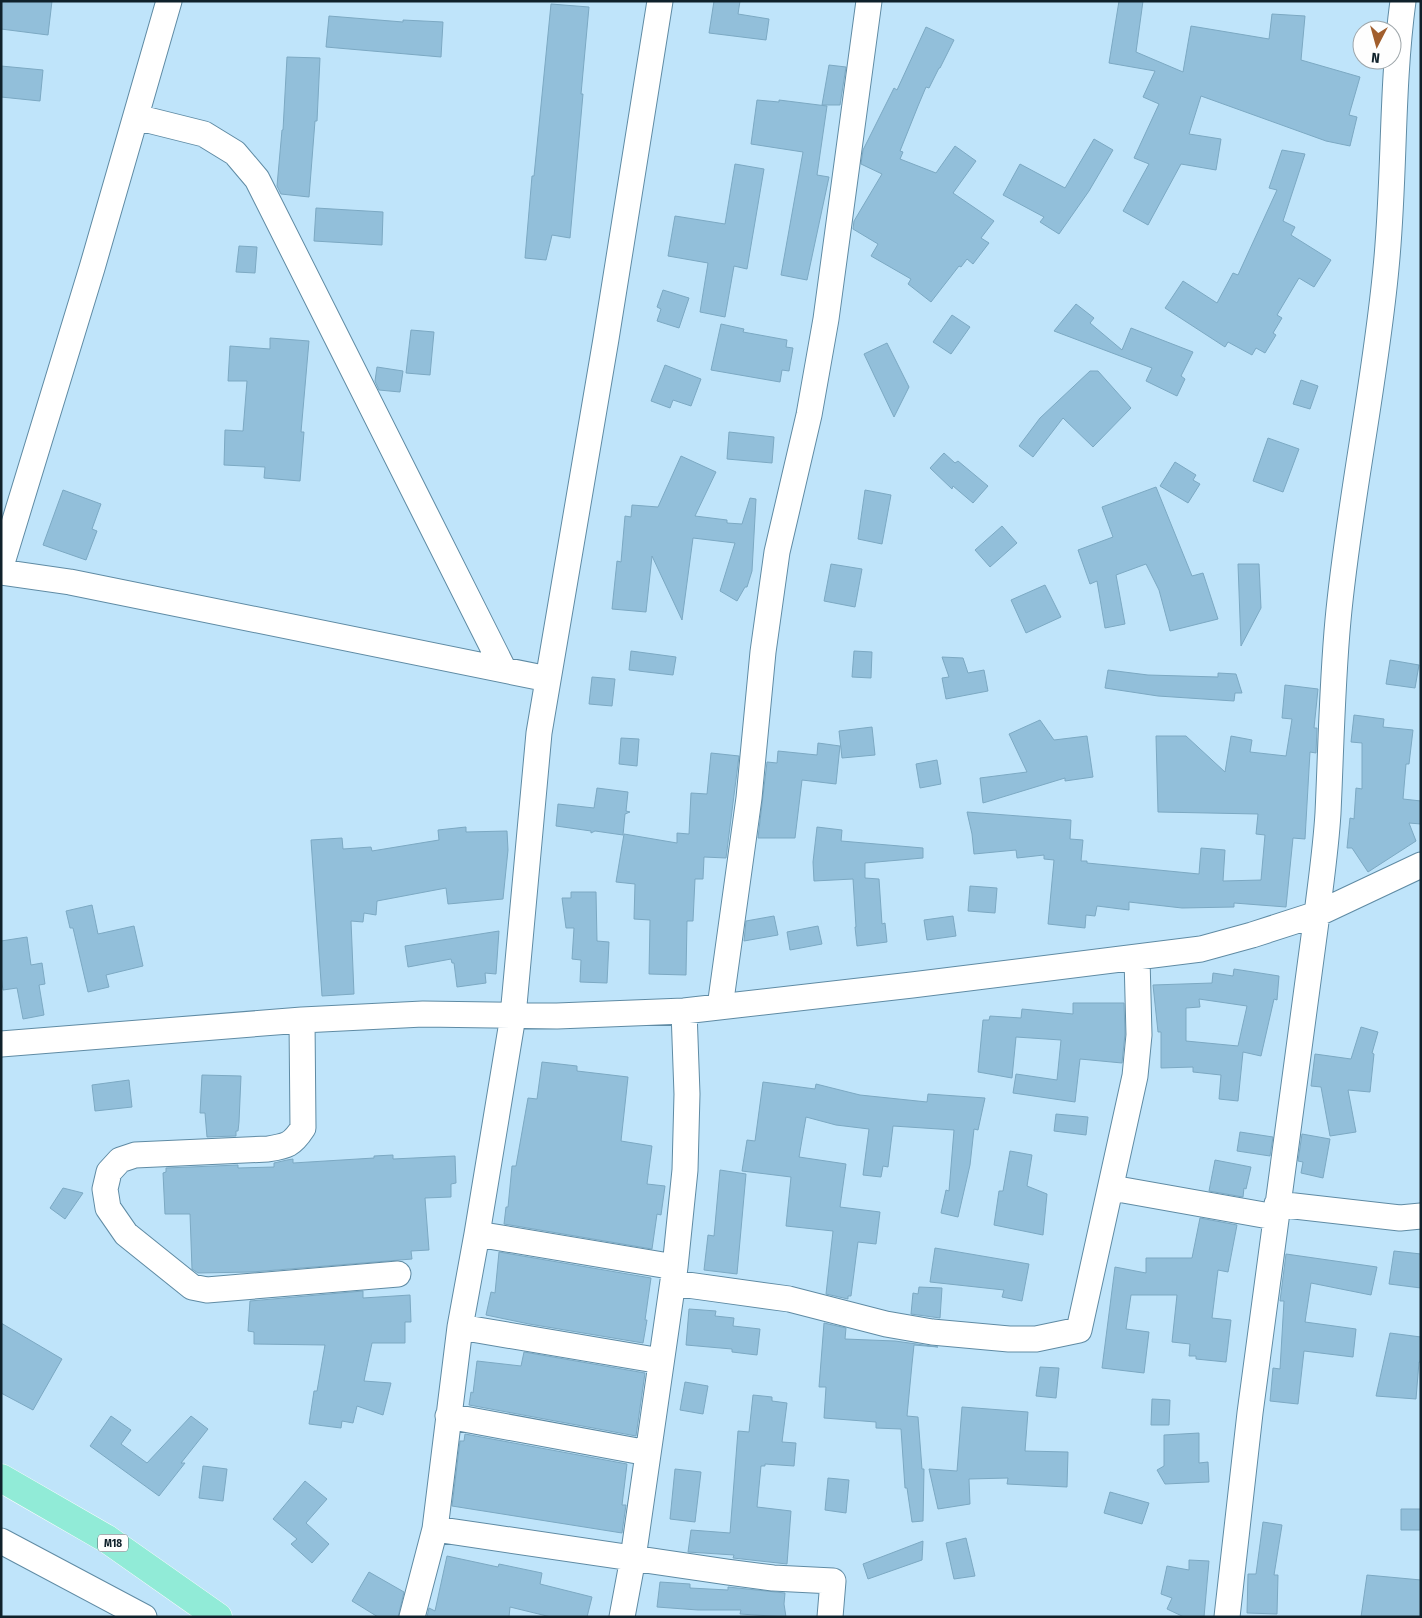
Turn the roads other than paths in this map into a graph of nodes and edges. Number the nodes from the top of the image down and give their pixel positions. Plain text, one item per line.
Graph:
1 (169, 1) edge
2 (660, 1) edge
3 (870, 1) edge
4 (1402, 1) edge
5 (136, 117) junction
6 (1, 566) edge
7 (1, 572) edge
8 (504, 670) junction
9 (548, 678) junction
10 (1421, 865) edge
11 (1317, 914) junction
12 (1137, 958) junction
13 (720, 1007) junction
14 (684, 1011) junction
15 (513, 1016) junction
16 (302, 1020) junction
17 (1, 1044) edge
18 (1112, 1188) junction
19 (1276, 1210) junction
20 (1421, 1216) edge
21 (477, 1234) junction
22 (398, 1274) dead end
23 (674, 1275) junction
24 (460, 1328) junction
25 (661, 1361) junction
26 (448, 1416) junction
27 (648, 1453) junction
28 (1, 1478) edge
29 (435, 1529) junction
30 (1, 1540) edge
31 (633, 1558) junction
32 (144, 1617) edge
33 (218, 1617) edge
34 (412, 1617) edge
35 (622, 1617) edge
36 (830, 1617) edge
37 (1227, 1617) edge

1 - 5 street
2 - 9 street
3 - 13 street
4 - 11 street
5 - 6 street
5 - 8 street
7 - 8 street
8 - 9 street
9 - 15 street
10 - 11 street
11 - 12 street
11 - 19 street
12 - 13 street
12 - 18 street
13 - 14 street
14 - 15 street
14 - 23 street
15 - 16 street
15 - 21 street
16 - 17 street
16 - 22 street
18 - 19 street
18 - 23 street
19 - 20 street
19 - 37 street
21 - 23 street
21 - 24 street
23 - 25 street
24 - 25 street
24 - 26 street
25 - 27 street
26 - 27 street
26 - 29 street
27 - 31 street
28 - 33 main road, M18
29 - 31 street
29 - 34 street
30 - 32 street
31 - 35 street
31 - 36 street

